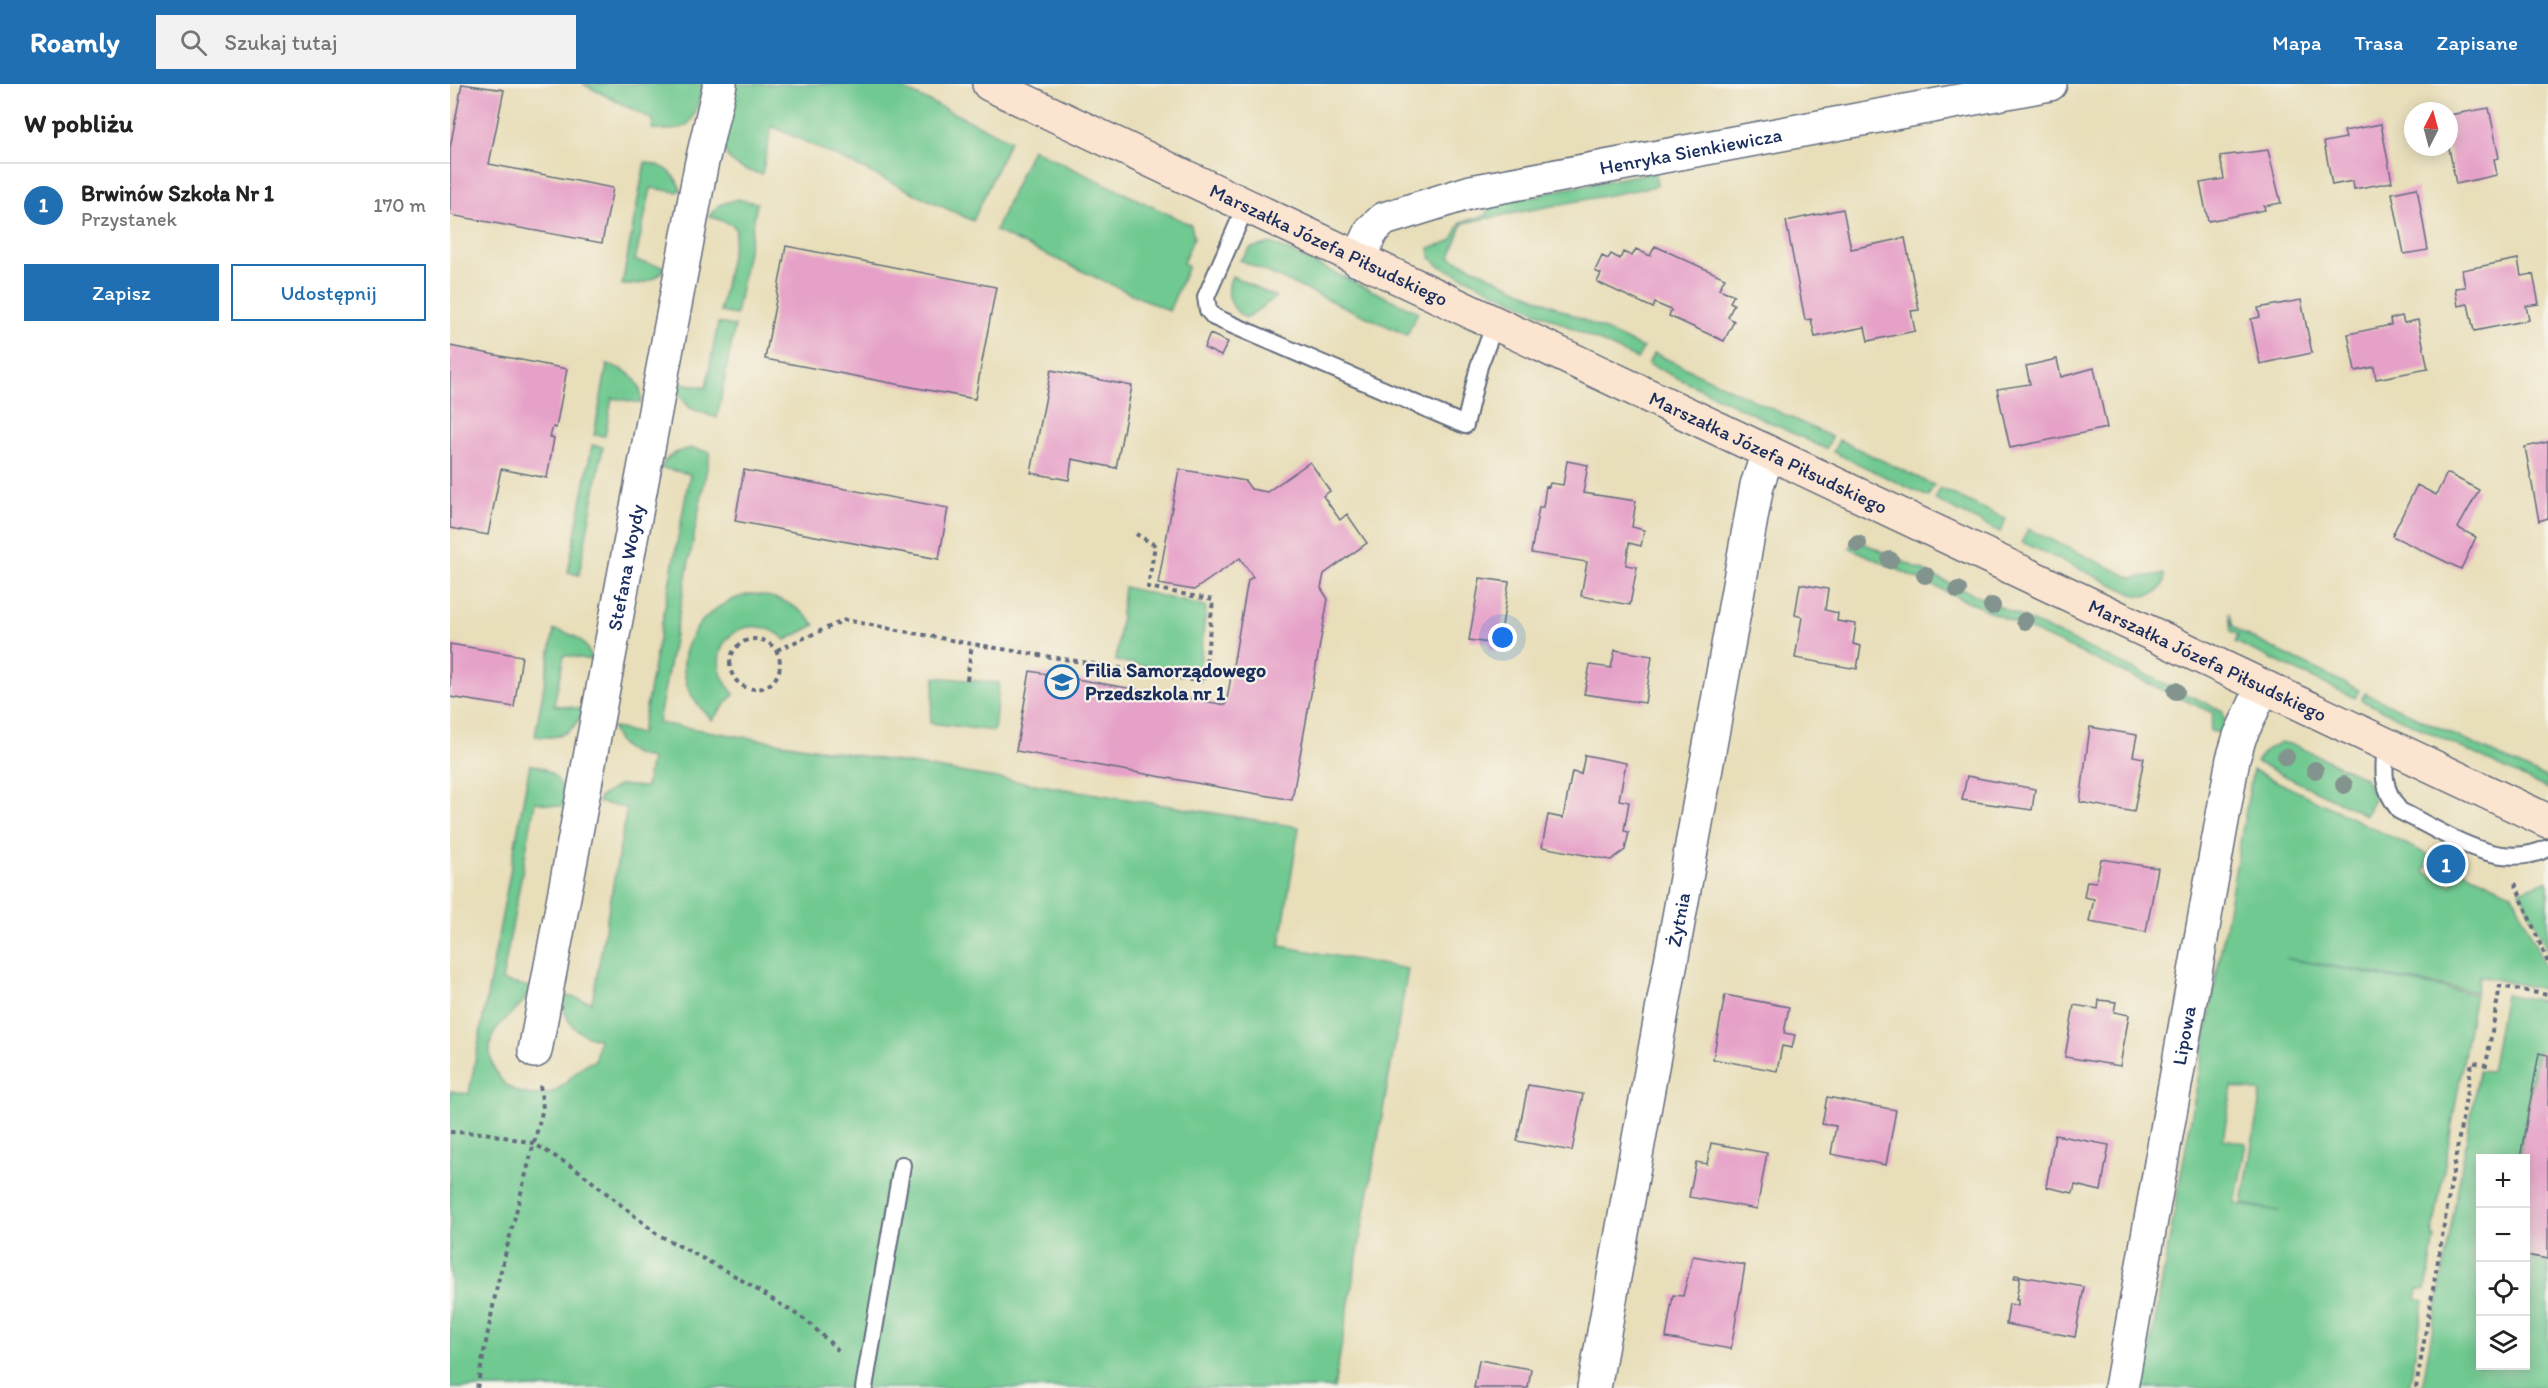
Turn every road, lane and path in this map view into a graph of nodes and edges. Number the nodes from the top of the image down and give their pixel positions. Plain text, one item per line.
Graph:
1 (720, 84) edge
2 (989, 84) edge
3 (2050, 84) edge
4 (1246, 206) junction
5 (1358, 260) junction
6 (1495, 324) junction
7 (1768, 454) junction
8 (1136, 534) dead end
9 (972, 644) junction
10 (777, 650) junction
11 (967, 680) dead end
12 (2263, 687) junction
13 (2386, 745) junction
14 (2548, 821) edge
15 (2548, 848) edge
16 (2515, 883) dead end
17 (2548, 963) edge
18 (2548, 995) edge
19 (535, 1051) dead end
20 (543, 1108) dead end
21 (450, 1132) edge
22 (533, 1143) junction
23 (902, 1166) dead end
24 (865, 1382) edge
25 (477, 1388) edge
26 (1594, 1388) edge
27 (2121, 1388) edge
28 (2416, 1388) edge

1 - 19 street, Stefana Woydy
2 - 4 street, Marszałka Józefa Piłsudskiego
3 - 5 street, Henryka Sienkiewicza
4 - 5 street, Marszałka Józefa Piłsudskiego
4 - 6 lane
5 - 6 street, Marszałka Józefa Piłsudskiego
6 - 7 street, Marszałka Józefa Piłsudskiego
7 - 12 street, Marszałka Józefa Piłsudskiego
7 - 26 street, Żytnia
8 - 9 path
9 - 10 path
9 - 11 path
10 - 10 path
12 - 13 street, Marszałka Józefa Piłsudskiego
12 - 27 street, Lipowa
13 - 14 street, Marszałka Józefa Piłsudskiego
13 - 15 lane
16 - 17 path
18 - 28 path
20 - 22 path
21 - 22 path
22 - 24 path
22 - 25 path
23 - 24 lane

